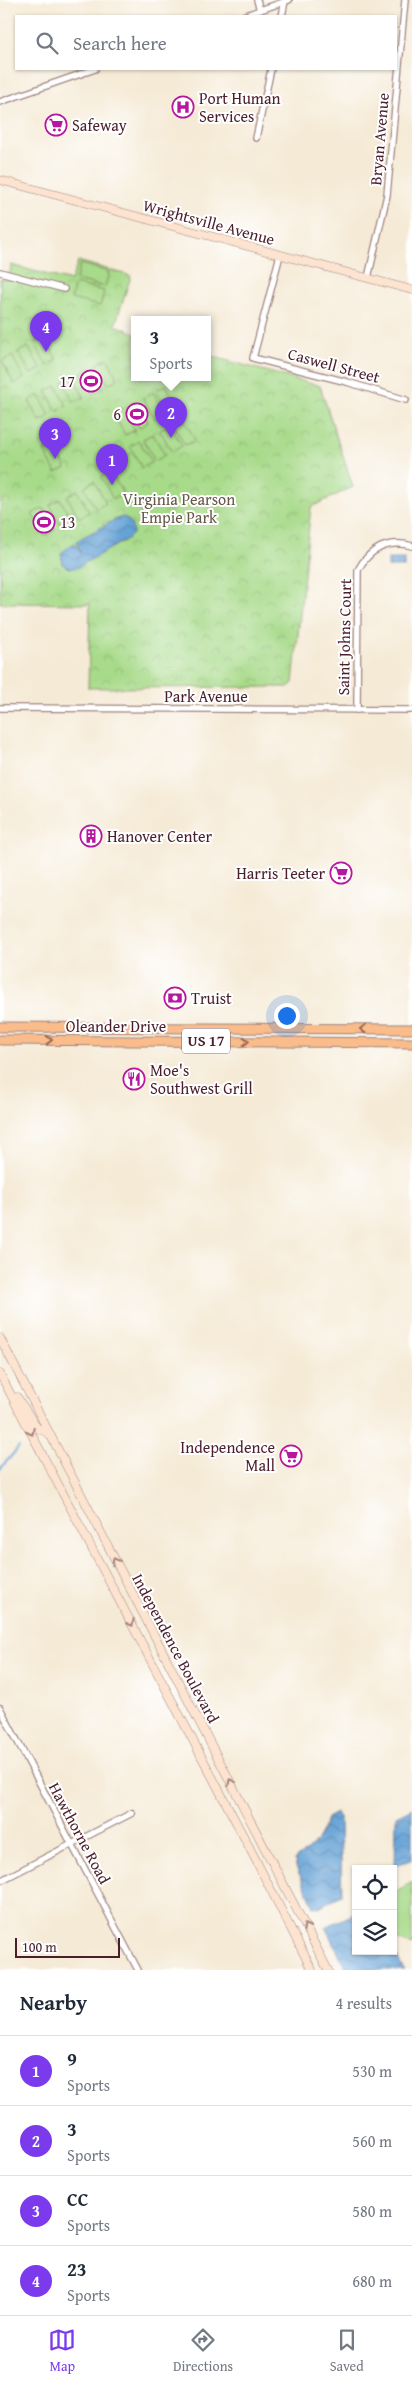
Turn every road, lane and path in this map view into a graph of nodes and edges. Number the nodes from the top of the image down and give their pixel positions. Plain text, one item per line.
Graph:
1 (257, 0) edge
2 (405, 0) edge
3 (287, 1) edge
4 (260, 10) junction
5 (246, 15) edge
6 (282, 15) edge
7 (92, 70) edge
8 (271, 70) edge
9 (0, 102) edge
10 (256, 138) dead end
11 (0, 180) edge
12 (280, 255) junction
13 (0, 272) edge
14 (368, 278) junction
15 (64, 288) dead end
16 (412, 290) edge
17 (406, 400) dead end
18 (412, 546) edge
19 (0, 708) edge
20 (357, 710) junction
21 (412, 710) edge
22 (0, 1027) edge
23 (412, 1029) edge
24 (0, 1040) edge
25 (412, 1043) edge
26 (0, 1338) edge
27 (0, 1373) edge
28 (48, 1433) junction
29 (0, 1708) edge
30 (132, 1813) dead end
31 (71, 1845) junction
32 (0, 1881) edge
33 (138, 1970) edge
34 (312, 1970) edge
35 (328, 1970) edge

1 - 4 street
2 - 14 street, Bryan Avenue
3 - 4 street
3 - 6 street
4 - 5 street
7 - 9 street
8 - 10 street
11 - 12 main road, Wrightsville Avenue
12 - 14 main road, Wrightsville Avenue
12 - 17 street, Caswell Street
13 - 15 street
14 - 16 main road, Wrightsville Avenue
18 - 20 street, Saint Johns Court
19 - 20 street, Park Avenue
20 - 21 street, Park Avenue
23 -> 22 main road, Oleander Drive / US 17
24 -> 25 main road, Oleander Drive / US 17
26 - 28 main road, Independence Boulevard
27 - 28 main road
27 -> 34 main road, Independence Boulevard
35 -> 28 main road, Independence Boulevard
29 - 31 street, Hawthorne Road
30 - 31 street
31 - 32 street
31 - 33 street, Hawthorne Road

